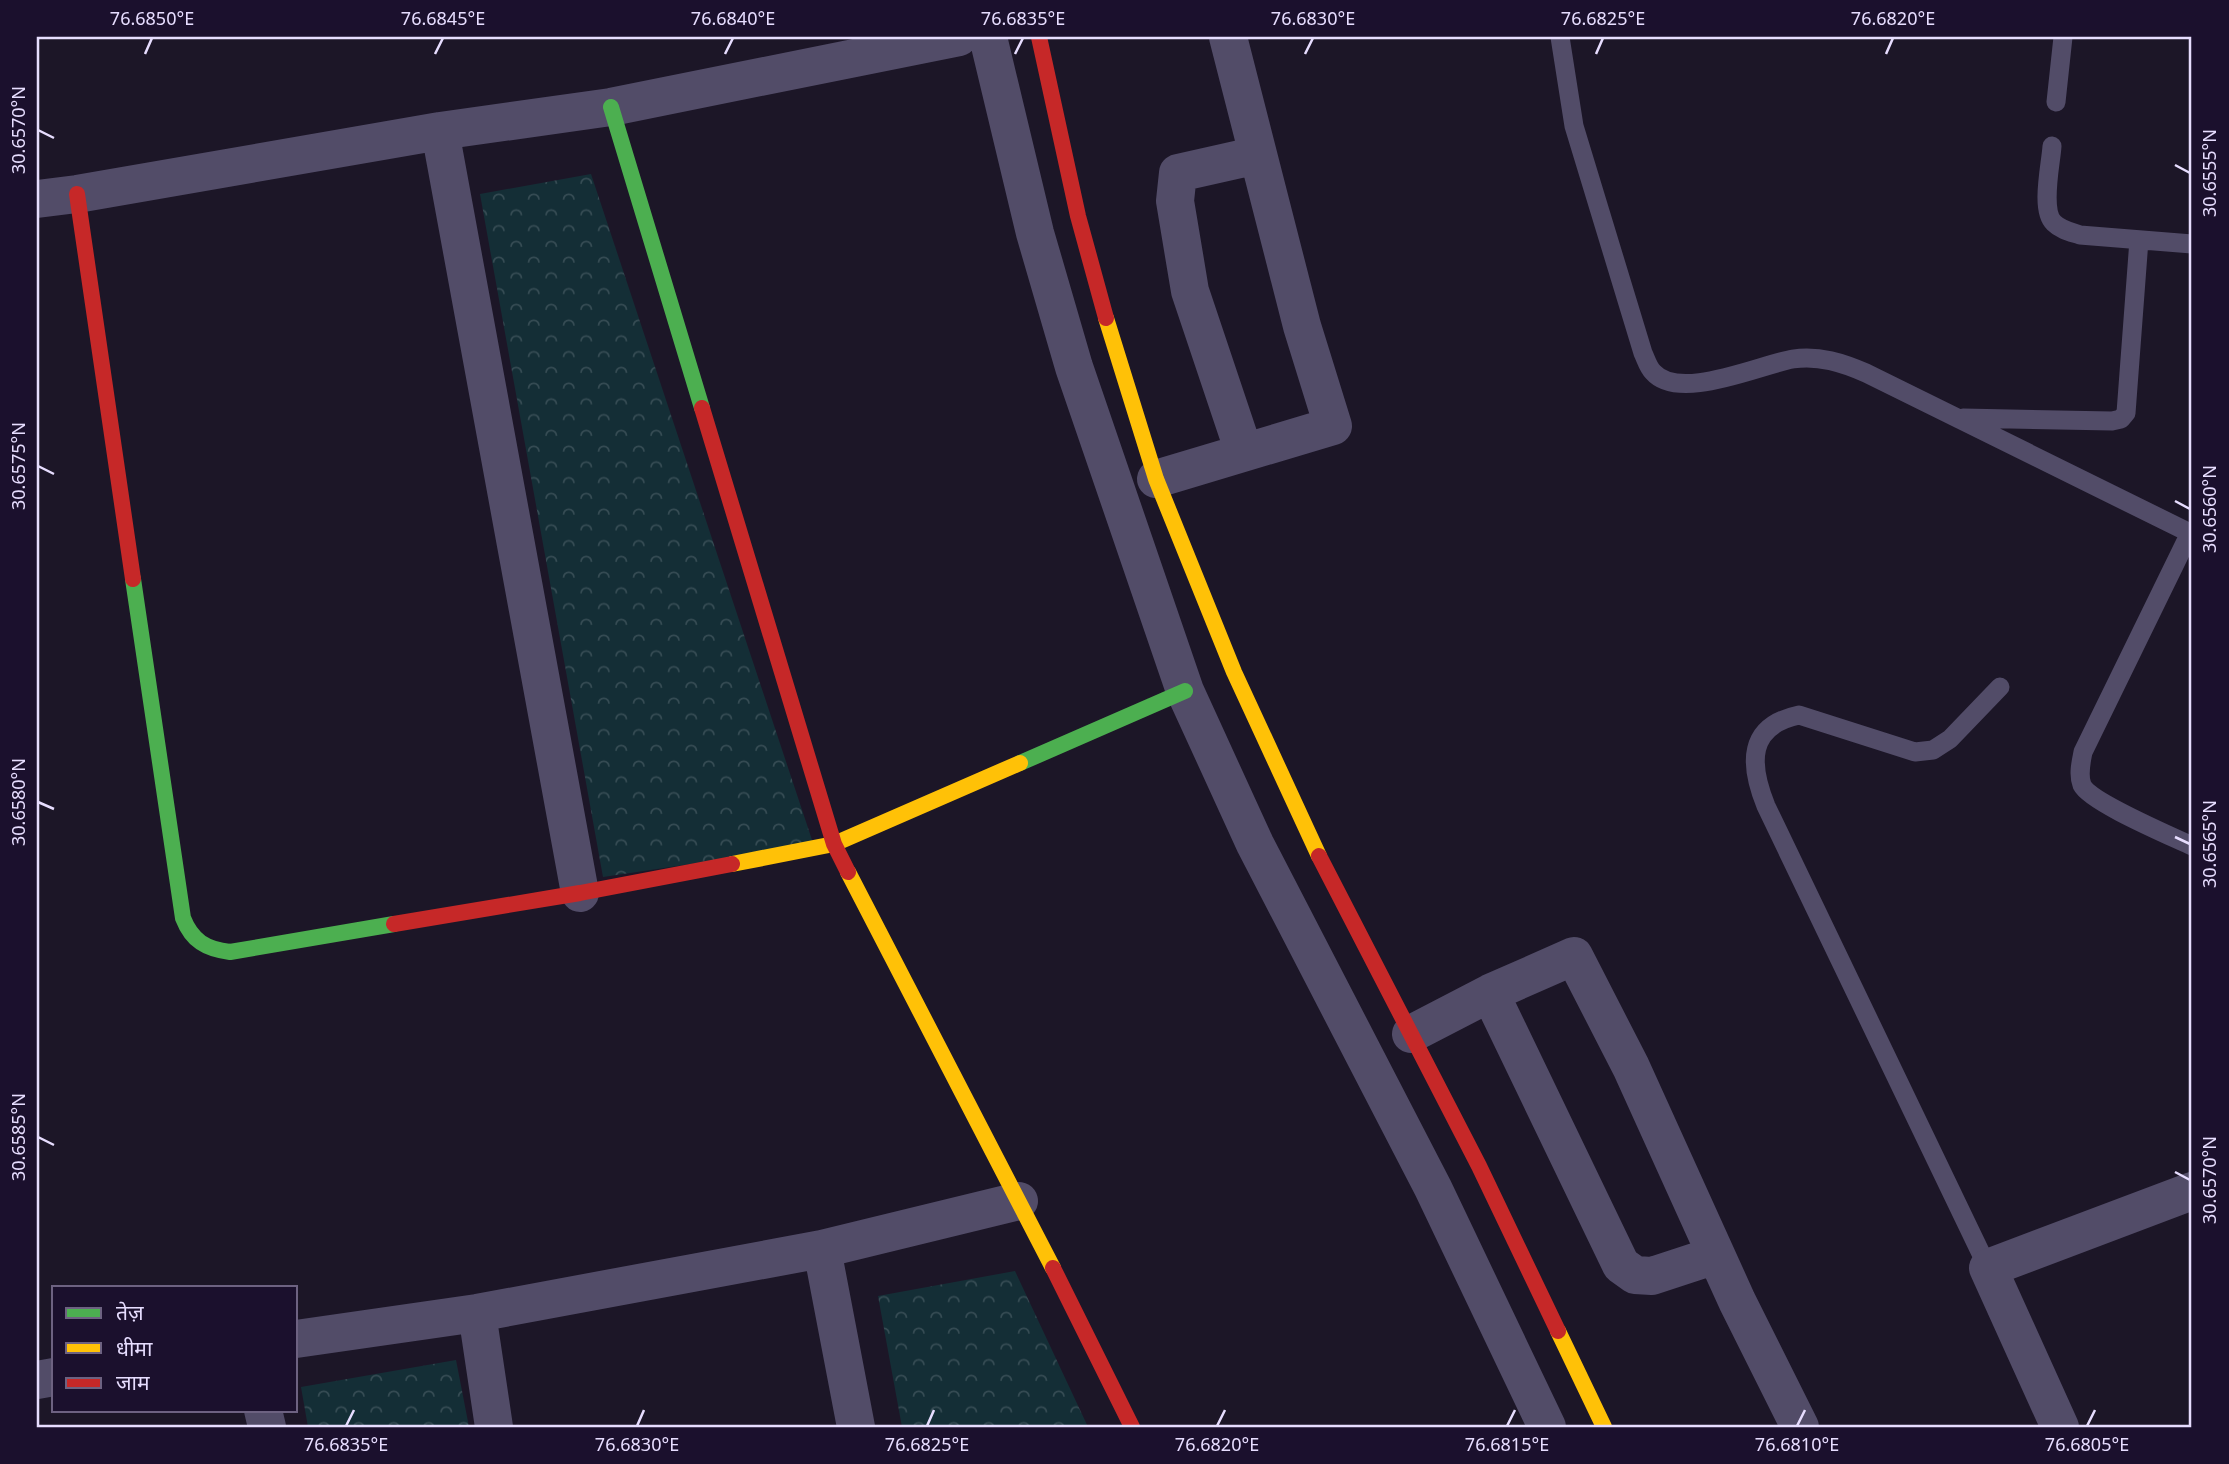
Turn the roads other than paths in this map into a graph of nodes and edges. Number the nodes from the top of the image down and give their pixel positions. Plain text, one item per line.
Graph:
1 (959, 37) edge
2 (988, 37) edge
3 (1039, 37) edge
4 (1228, 37) edge
5 (1560, 37) edge
6 (2063, 37) edge
7 (2056, 102) dead end
8 (611, 107) junction
9 (440, 131) junction
10 (2052, 146) dead end
11 (1258, 155) junction
12 (77, 194) junction
13 (37, 199) edge
14 (2139, 240) junction
15 (2192, 244) edge
16 (1959, 418) junction
17 (1244, 452) junction
18 (1156, 479) junction
19 (2191, 531) edge
20 (2000, 687) dead end
21 (1185, 691) junction
22 (834, 844) junction
23 (2192, 846) edge
24 (580, 893) junction
25 (1490, 993) junction
26 (1411, 1034) junction
27 (2192, 1191) edge
28 (1020, 1201) junction
29 (822, 1249) junction
30 (1716, 1255) junction
31 (1988, 1268) junction
32 (477, 1313) junction
33 (298, 1339) edge
34 (494, 1427) edge
35 (856, 1427) edge
36 (1132, 1427) edge
37 (1547, 1427) edge
38 (1604, 1427) edge
39 (1800, 1427) edge
40 (2060, 1427) edge

1 - 8 street
2 - 21 street
3 - 18 street
4 - 11 street
5 - 16 lane
6 - 7 lane
8 - 9 street
8 - 22 street
9 - 12 street
9 - 24 street
10 - 14 lane
11 - 17 street
11 - 17 street
12 - 13 street
12 - 24 street
14 - 15 lane
14 - 16 lane
16 - 19 lane
17 - 18 street
18 - 26 street
19 - 23 lane
20 - 31 lane
21 - 22 street
21 - 37 street
22 - 24 street
22 - 28 street
25 - 26 street
25 - 30 street
25 - 30 street
26 - 38 street
27 - 31 street
28 - 29 street
28 - 36 street
29 - 32 street
29 - 35 street
30 - 39 street
31 - 40 street
32 - 33 street
32 - 34 street

